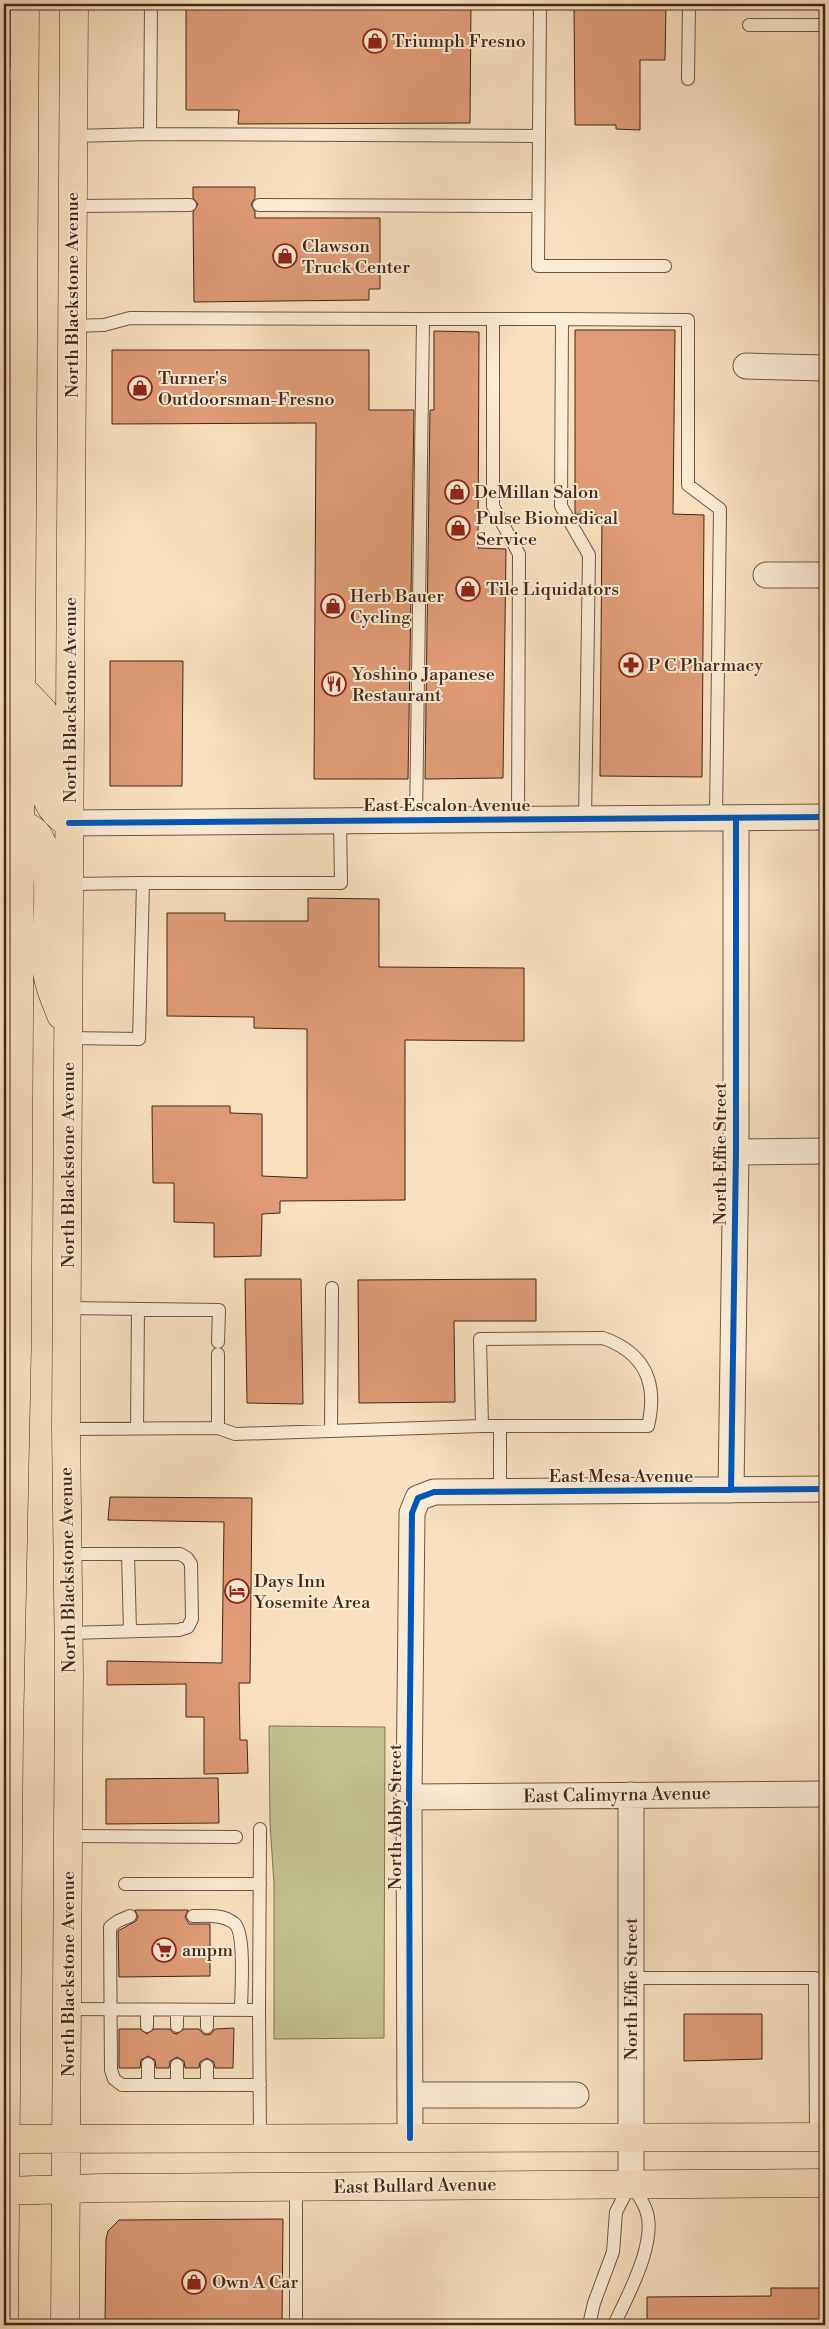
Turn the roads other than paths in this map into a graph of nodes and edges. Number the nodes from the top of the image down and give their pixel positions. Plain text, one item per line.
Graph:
1 (25, 4) edge
2 (74, 4) edge
3 (152, 4) edge
4 (540, 4) edge
5 (689, 4) edge
6 (749, 25) dead end
7 (825, 25) edge
8 (14, 75) edge
9 (688, 80) dead end
10 (150, 134) junction
11 (73, 136) junction
12 (539, 136) junction
13 (190, 205) dead end
14 (260, 205) dead end
15 (73, 206) junction
16 (538, 206) junction
17 (665, 266) dead end
18 (423, 319) junction
19 (493, 319) junction
20 (562, 319) junction
21 (72, 326) junction
22 (746, 366) dead end
23 (825, 368) edge
24 (825, 574) edge
25 (766, 575) dead end
26 (13, 689) edge
27 (825, 817) edge
28 (726, 818) junction
29 (585, 819) junction
30 (416, 820) junction
31 (518, 820) junction
32 (340, 821) junction
33 (69, 823) junction
34 (12, 825) edge
35 (143, 883) junction
36 (69, 884) junction
37 (68, 1038) junction
38 (825, 1151) edge
39 (736, 1152) junction
40 (332, 1288) dead end
41 (67, 1308) junction
42 (138, 1309) junction
43 (482, 1426) junction
44 (500, 1426) junction
45 (218, 1428) junction
46 (137, 1429) junction
47 (66, 1430) junction
48 (331, 1431) junction
49 (825, 1489) edge
50 (731, 1490) junction
51 (500, 1492) junction
52 (418, 1498) joint
53 (68, 1554) junction
54 (128, 1554) junction
55 (8, 1577) edge
56 (8, 1626) edge
57 (130, 1631) junction
58 (69, 1633) junction
59 (825, 1794) edge
60 (631, 1795) junction
61 (409, 1797) junction
62 (260, 1829) dead end
63 (68, 1836) junction
64 (236, 1837) dead end
65 (125, 1884) dead end
66 (260, 1884) junction
67 (130, 1916) dead end
68 (193, 1916) dead end
69 (631, 1978) junction
70 (820, 1978) edge
71 (68, 2009) junction
72 (111, 2009) junction
73 (147, 2010) junction
74 (177, 2010) junction
75 (206, 2010) junction
76 (241, 2010) junction
77 (260, 2010) junction
78 (147, 2026) dead end
79 (177, 2026) dead end
80 (207, 2027) dead end
81 (6, 2048) edge
82 (148, 2064) dead end
83 (177, 2065) dead end
84 (207, 2066) dead end
85 (148, 2085) junction
86 (177, 2085) junction
87 (207, 2085) junction
88 (260, 2085) junction
89 (410, 2095) junction
90 (576, 2095) dead end
91 (260, 2138) junction
92 (410, 2138) junction
93 (631, 2138) junction
94 (820, 2138) edge
95 (5, 2139) edge
96 (66, 2139) junction
97 (631, 2183) junction
98 (825, 2183) edge
99 (296, 2187) junction
100 (66, 2189) junction
101 (4, 2191) edge
102 (4, 2325) edge
103 (65, 2325) edge
104 (296, 2325) edge
105 (589, 2325) edge
106 (614, 2325) edge

1 - 8 main road
2 - 11 main road, North Blackstone Avenue
3 - 10 lane
4 - 12 lane
5 - 9 lane
6 - 7 lane
8 - 26 main road
10 - 11 lane
10 - 12 lane
11 - 15 main road, North Blackstone Avenue
12 - 16 lane
13 - 15 lane
14 - 16 lane
15 - 21 main road, North Blackstone Avenue
16 - 17 lane
18 - 19 lane
18 - 21 lane
18 - 30 lane
19 - 20 lane
19 - 31 lane
20 - 28 lane
20 - 29 lane
21 - 33 main road, North Blackstone Avenue
22 - 23 street
24 - 25 street
26 - 33 main road
26 - 34 main road
27 - 28 street, East Escalon Avenue
28 - 29 street, East Escalon Avenue
28 - 39 street, North Effie Street
29 - 31 street, East Escalon Avenue
30 - 31 street, East Escalon Avenue
30 - 32 street, East Escalon Avenue
32 - 33 street, East Escalon Avenue
32 - 35 lane
33 - 36 main road, North Blackstone Avenue
34 - 37 main road
34 - 55 main road
35 - 36 lane
35 - 37 lane
36 - 37 main road, North Blackstone Avenue
37 - 41 main road, North Blackstone Avenue
38 - 39 street
39 - 50 street, North Effie Street
40 - 48 lane
41 - 42 lane
41 - 47 main road, North Blackstone Avenue
42 - 45 lane
42 - 46 lane
43 - 44 lane
43 - 44 lane
43 - 48 lane
44 - 51 lane
45 - 46 lane
45 - 48 lane
46 - 47 lane
47 - 53 main road, North Blackstone Avenue
49 - 50 street, East Mesa Avenue
50 - 51 street, East Mesa Avenue
51 - 52 street, East Mesa Avenue
52 - 61 street, North Abby Street
53 - 54 lane
53 - 58 main road, North Blackstone Avenue
54 - 57 lane
54 - 57 lane
55 - 56 main road
56 - 81 main road
57 - 58 lane
58 - 63 main road, North Blackstone Avenue
59 - 60 street, East Calimyrna Avenue
60 - 61 street, East Calimyrna Avenue
60 - 69 street, North Effie Street
61 - 89 street, North Abby Street
62 - 66 lane
63 - 64 lane
63 - 71 main road, North Blackstone Avenue
65 - 66 lane
66 - 77 lane
67 - 72 lane
68 - 76 lane
69 - 70 lane
69 - 93 street, North Effie Street
70 - 94 lane
71 - 72 lane
71 - 96 main road, North Blackstone Avenue
72 - 73 lane
72 - 85 lane
73 - 74 lane
73 - 78 lane
74 - 75 lane
74 - 79 lane
75 - 76 lane
75 - 80 lane
76 - 77 lane
77 - 88 lane
81 - 95 main road
82 - 85 lane
83 - 86 lane
84 - 87 lane
85 - 86 lane
86 - 87 lane
87 - 88 lane
88 - 91 lane
89 - 90 street
89 - 92 street, North Abby Street
91 - 92 main road
91 - 96 main road
92 - 93 main road
93 - 94 main road
93 - 97 street, North Effie Street
95 - 96 main road
95 - 101 main road
96 - 100 main road, North Blackstone Avenue
97 - 98 main road, East Bullard Avenue
97 - 99 main road, East Bullard Avenue
97 - 105 lane
97 - 106 lane
99 - 100 main road, East Bullard Avenue
99 - 104 lane
100 - 101 main road, East Bullard Avenue
100 - 103 main road, North Blackstone Avenue
101 - 102 main road

